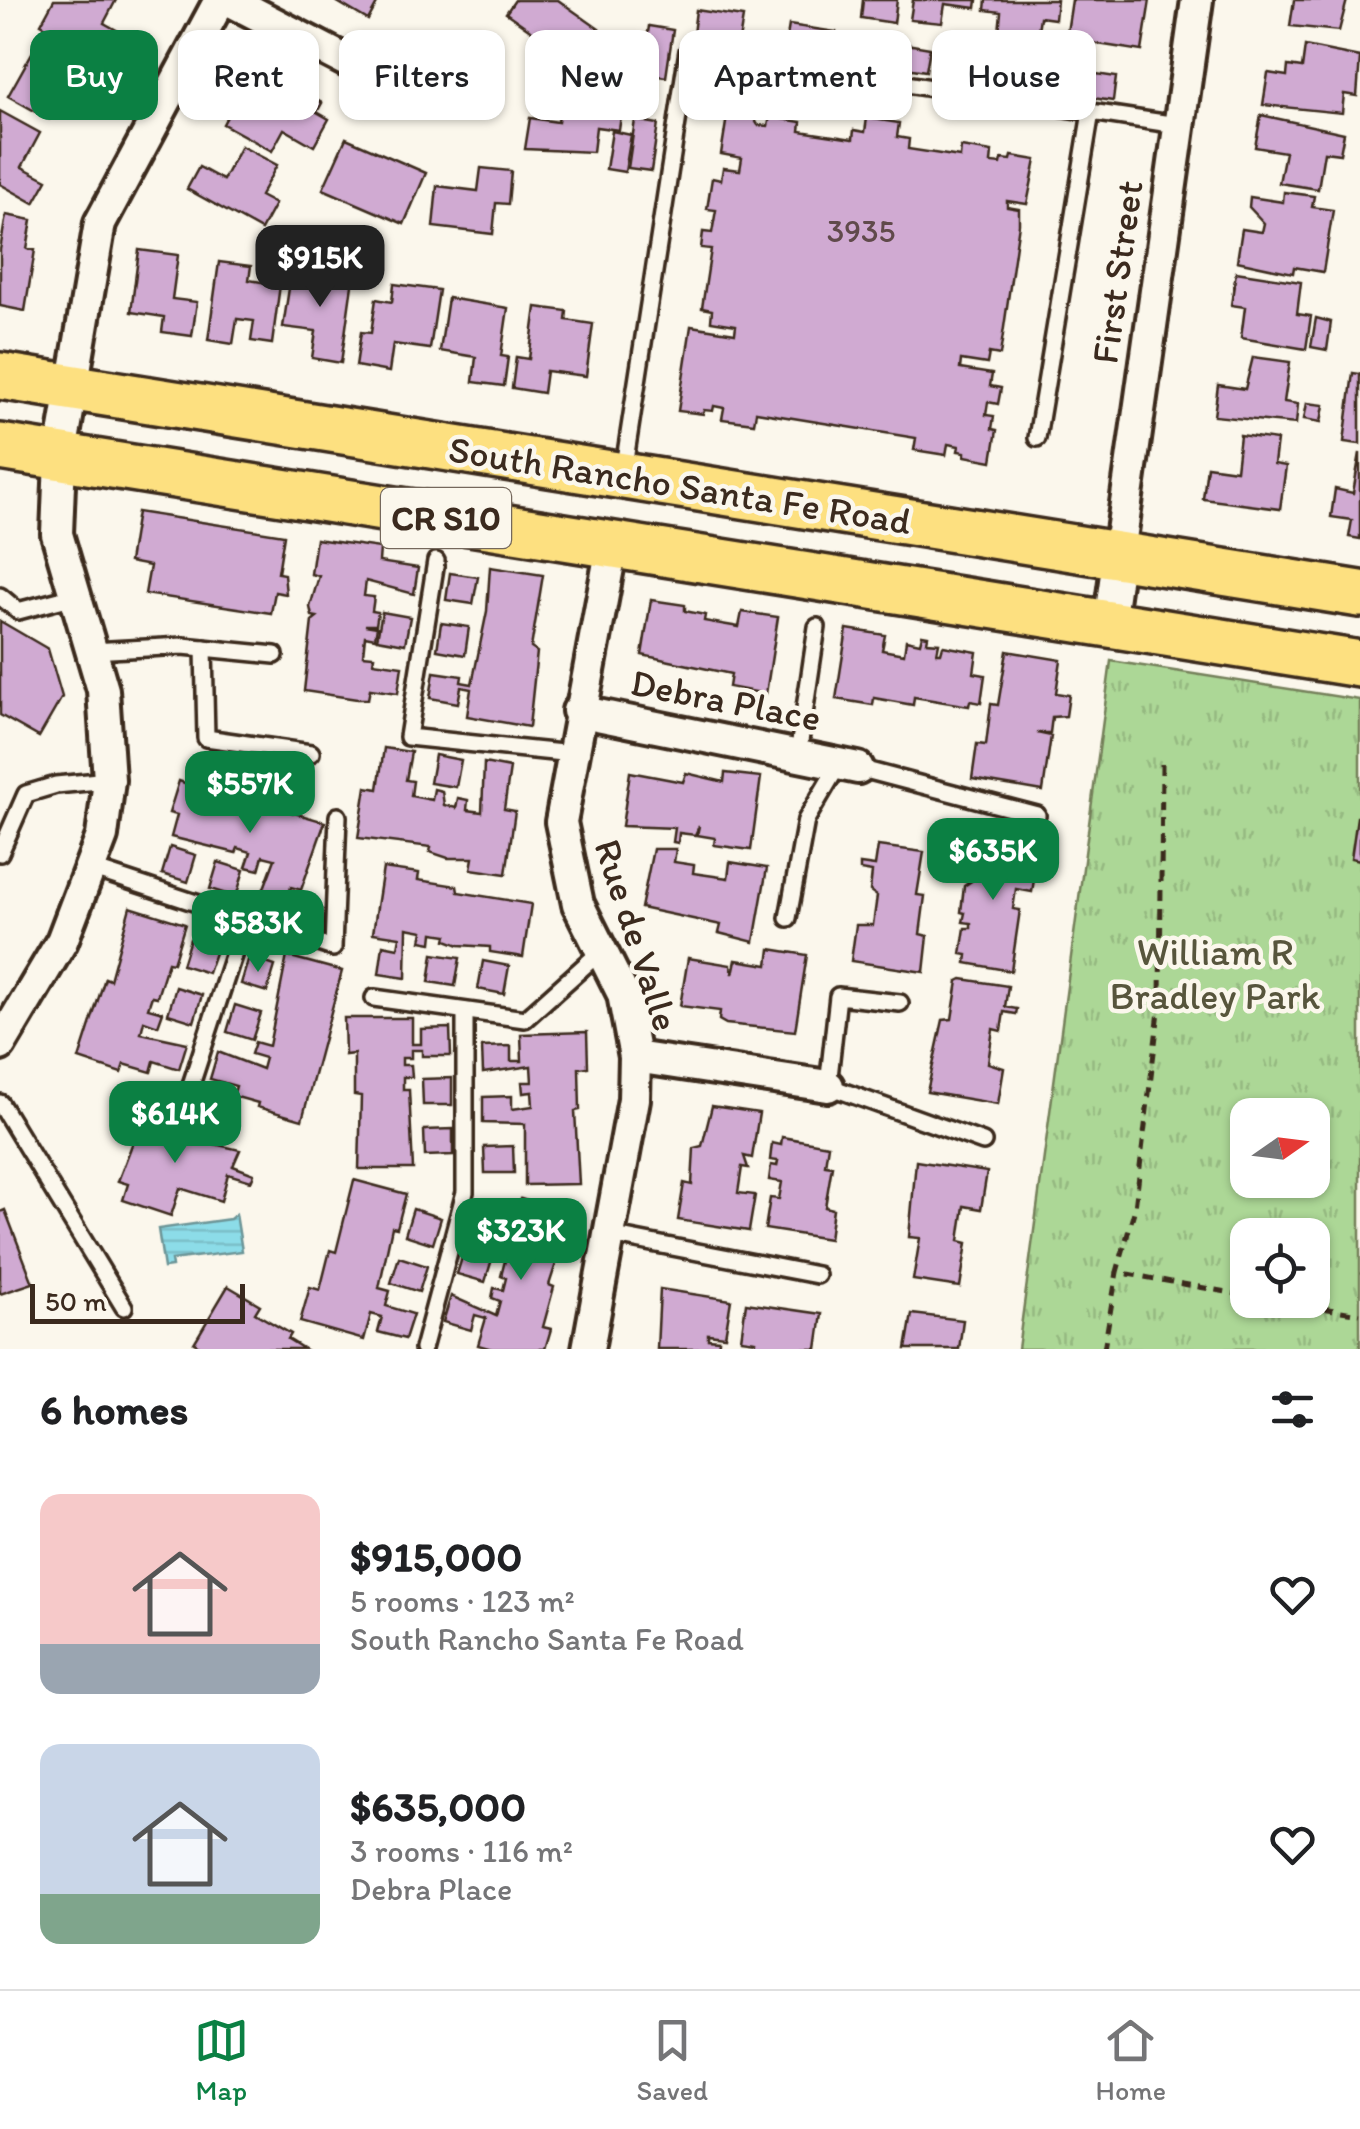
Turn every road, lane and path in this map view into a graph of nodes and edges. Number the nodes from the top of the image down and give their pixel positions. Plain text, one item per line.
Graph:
1 (220, 0) edge
2 (229, 0) edge
3 (1197, 0) edge
4 (339, 57) edge
5 (932, 88) edge
6 (1096, 113) edge
7 (1090, 120) edge
8 (1177, 125) junction
9 (0, 376) edge
10 (71, 390) junction
11 (1037, 438) dead end
12 (0, 447) edge
13 (60, 459) junction
14 (623, 476) junction
15 (612, 546) junction
16 (1120, 555) junction
17 (436, 561) dead end
18 (1360, 594) edge
19 (0, 596) edge
20 (75, 596) junction
21 (1109, 624) junction
22 (816, 627) dead end
23 (204, 648) junction
24 (92, 651) junction
25 (275, 654) dead end
26 (1360, 664) edge
27 (578, 711) junction
28 (311, 754) dead end
29 (572, 754) junction
30 (798, 756) junction
31 (1162, 764) dead end
32 (848, 766) junction
33 (108, 780) junction
34 (1037, 815) dead end
35 (338, 816) dead end
36 (0, 853) edge
37 (90, 868) junction
38 (788, 918) dead end
39 (245, 919) junction
40 (601, 951) junction
41 (374, 998) dead end
42 (900, 1002) dead end
43 (465, 1010) junction
44 (0, 1045) edge
45 (634, 1057) junction
46 (828, 1086) junction
47 (188, 1094) dead end
48 (0, 1103) edge
49 (984, 1142) dead end
50 (610, 1235) junction
51 (1117, 1272) junction
52 (816, 1276) dead end
53 (1230, 1293) edge
54 (124, 1307) dead end
55 (1330, 1309) edge
56 (1360, 1314) edge
57 (423, 1349) edge
58 (588, 1349) edge
59 (1104, 1349) edge

1 - 10 street
2 - 4 street
3 - 8 street, First Street
5 - 14 lane
6 - 8 lane
7 - 11 lane
8 - 16 street, First Street
9 - 10 main road, South Rancho Santa Fe Road / CR S10
10 - 13 street
10 - 14 main road, South Rancho Santa Fe Road / CR S10
12 - 13 main road, South Rancho Santa Fe Road / CR S10
13 - 15 main road, South Rancho Santa Fe Road / CR S10
13 - 20 street
14 - 16 main road, South Rancho Santa Fe Road / CR S10
15 - 21 main road, South Rancho Santa Fe Road / CR S10
15 - 27 street, Rue de Valle
16 - 18 main road, South Rancho Santa Fe Road / CR S10
16 - 21 street, First Street
17 - 29 lane
19 - 20 lane
20 - 24 street
21 - 26 main road, South Rancho Santa Fe Road / CR S10
22 - 30 lane
23 - 24 lane
23 - 25 lane
23 - 28 lane
24 - 33 street
27 - 29 street, Rue de Valle
27 - 30 street, Debra Place
29 - 40 street, Rue de Valle
30 - 32 street, Debra Place
31 - 51 path
32 - 34 lane
32 - 38 lane
33 - 36 lane
33 - 37 street
35 - 39 lane
37 - 39 lane
37 - 44 street
39 - 47 lane
40 - 43 lane
40 - 45 street, Rue de Valle
41 - 43 lane
42 - 46 lane
43 - 57 lane
45 - 46 street
45 - 50 street, Rue de Valle
46 - 49 lane
48 - 54 lane
50 - 52 lane
50 - 58 street, Rue de Valle
51 - 53 path
51 - 59 path
55 - 56 path

